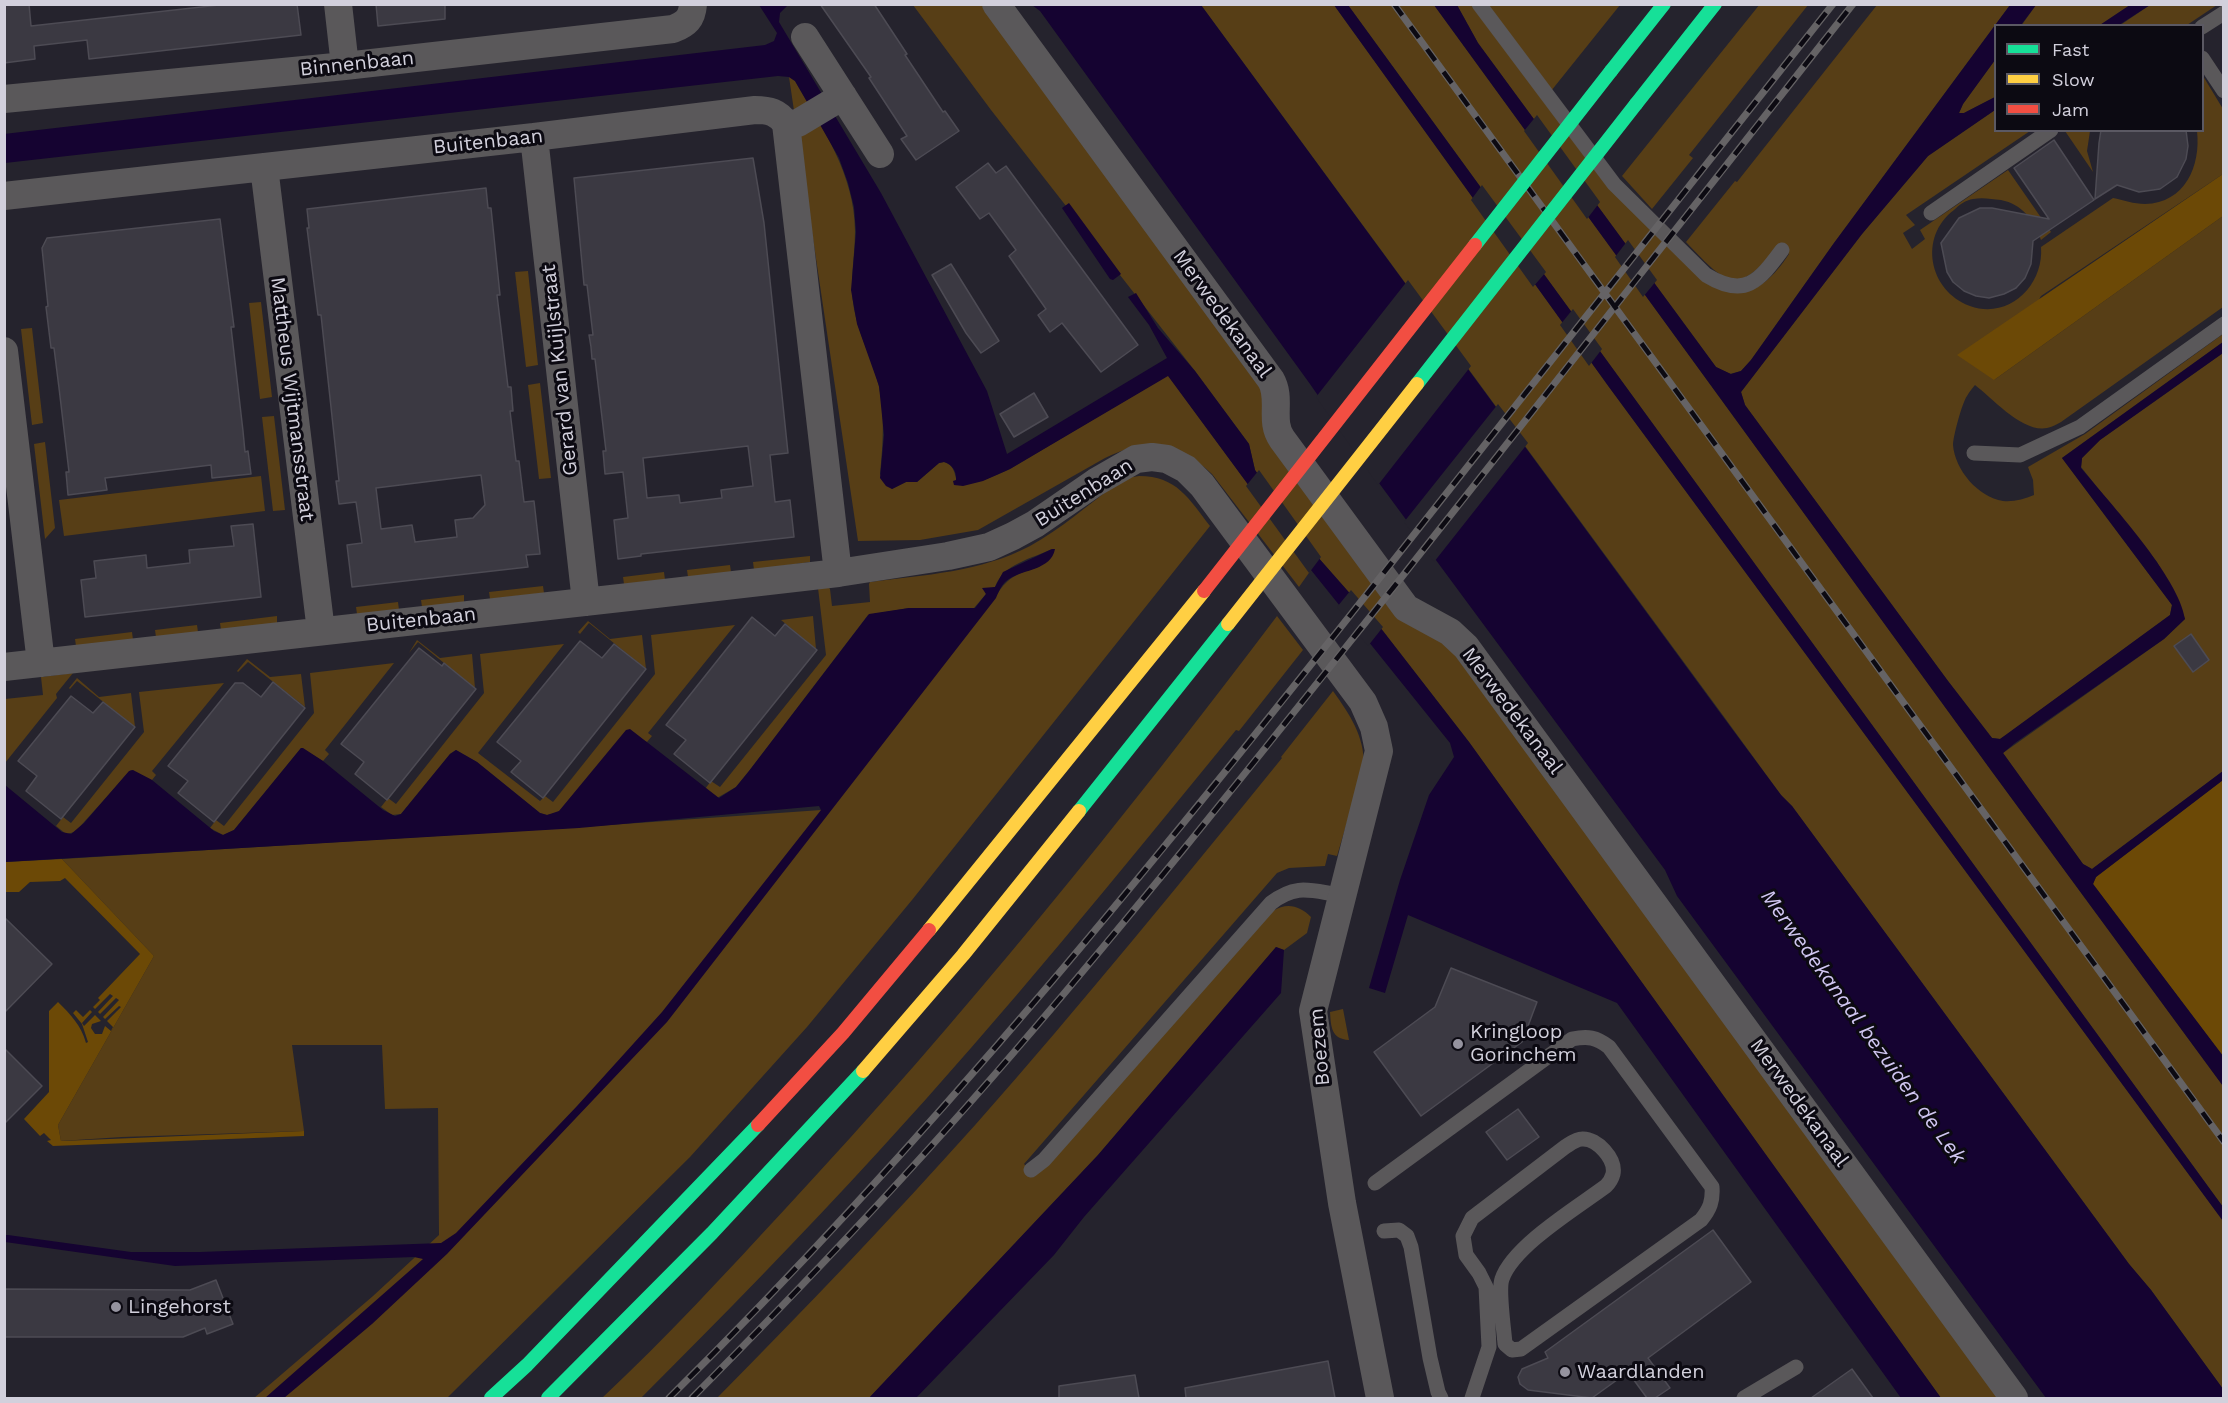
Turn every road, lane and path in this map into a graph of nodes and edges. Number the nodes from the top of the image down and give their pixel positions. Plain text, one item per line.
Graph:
1 (338, 4) edge
2 (693, 4) edge
3 (996, 4) edge
4 (1479, 4) edge
5 (1664, 4) edge
6 (1715, 4) edge
7 (2223, 13) edge
8 (2204, 26) edge
9 (804, 37) dead end
10 (2204, 61) edge
11 (345, 66) junction
12 (2223, 91) edge
13 (838, 98) junction
14 (4, 99) edge
15 (795, 122) junction
16 (2048, 132) edge
17 (534, 137) junction
18 (880, 154) dead end
19 (264, 167) junction
20 (4, 196) edge
21 (1931, 213) dead end
22 (1782, 250) dead end
23 (2223, 324) edge
24 (4, 351) edge
25 (1974, 453) dead end
26 (838, 573) junction
27 (586, 602) junction
28 (321, 631) junction
29 (41, 663) junction
30 (4, 667) edge
31 (1363, 702) joint
32 (1341, 895) junction
33 (1030, 1170) dead end
34 (1375, 1183) dead end
35 (1384, 1231) dead end
36 (1796, 1367) dead end
37 (491, 1398) edge
38 (548, 1398) edge
39 (1380, 1398) edge
40 (1441, 1398) edge
41 (1472, 1398) edge
42 (1744, 1398) edge
43 (2014, 1398) edge

1 - 11 street
2 - 11 street, Binnenbaan
3 - 43 street, Merwedekanaal
4 - 22 lane
5 - 37 highway, bridge
6 - 38 highway, bridge
7 - 8 lane
9 - 13 street
10 - 12 lane
11 - 14 street, Binnenbaan
13 - 15 street
13 - 18 street
15 - 17 street, Buitenbaan
15 - 26 street
16 - 21 lane
17 - 19 street, Buitenbaan
17 - 27 street, Gerard van Kuijlstraat
19 - 20 street, Buitenbaan
19 - 28 street, Mattheus Wijtmansstraat
23 - 25 lane
24 - 29 street
26 - 27 street, Buitenbaan
26 - 31 street, Buitenbaan
27 - 28 street, Buitenbaan
28 - 29 street, Buitenbaan
29 - 30 street, Buitenbaan
31 - 32 street, Boezem
32 - 33 lane
32 - 39 street, Boezem
34 - 41 lane
35 - 40 lane
36 - 42 lane

